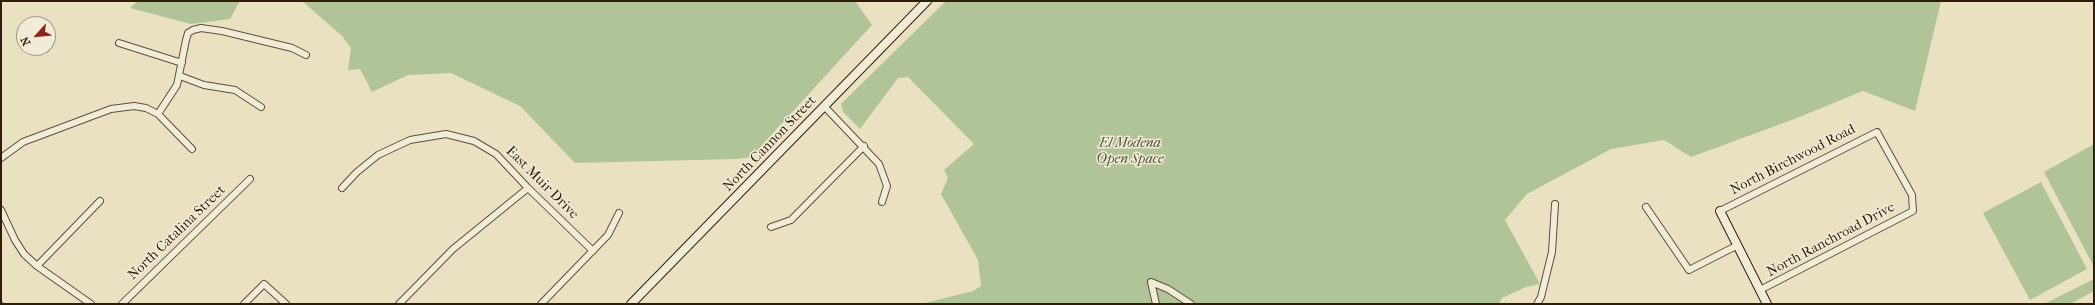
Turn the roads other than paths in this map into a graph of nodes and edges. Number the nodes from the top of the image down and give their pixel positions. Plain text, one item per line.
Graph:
1 (926, 1) edge
2 (119, 43) dead end
3 (306, 55) dead end
4 (182, 63) junction
5 (180, 76) junction
6 (824, 106) junction
7 (261, 107) dead end
8 (158, 114) junction
9 (864, 146) junction
10 (192, 149) dead end
11 (1, 158) edge
12 (250, 179) dead end
13 (342, 188) dead end
14 (528, 188) junction
15 (100, 201) dead end
16 (882, 202) dead end
17 (1555, 204) dead end
18 (1646, 207) dead end
19 (1, 210) edge
20 (1720, 211) joint
21 (1913, 211) joint
22 (619, 213) dead end
23 (771, 227) dead end
24 (1738, 245) junction
25 (593, 251) junction
26 (37, 266) junction
27 (1760, 290) junction
28 (91, 304) edge
29 (122, 304) edge
30 (244, 304) edge
31 (286, 304) edge
32 (399, 304) edge
33 (541, 304) edge
34 (631, 304) edge
35 (1156, 304) edge
36 (1191, 304) edge
37 (1537, 304) edge
38 (1767, 304) edge

1 - 6 main road, North Cannon Street
2 - 4 street
3 - 4 street
4 - 5 street
5 - 7 street
5 - 8 street
6 - 9 street
6 - 34 main road, North Cannon Street
8 - 10 street
8 - 11 street
9 - 16 street
9 - 23 street
12 - 29 street, North Catalina Street
13 - 14 street, East Muir Drive
14 - 25 street, East Muir Drive
14 - 32 street
15 - 26 street
17 - 37 street
18 - 24 street
19 - 26 street
20 - 21 street, North Birchwood Road
20 - 24 main road
21 - 27 street, North Ranchroad Drive
22 - 25 street
24 - 27 main road
25 - 33 street
26 - 28 street
27 - 38 main road
30 - 31 street
35 - 36 street

